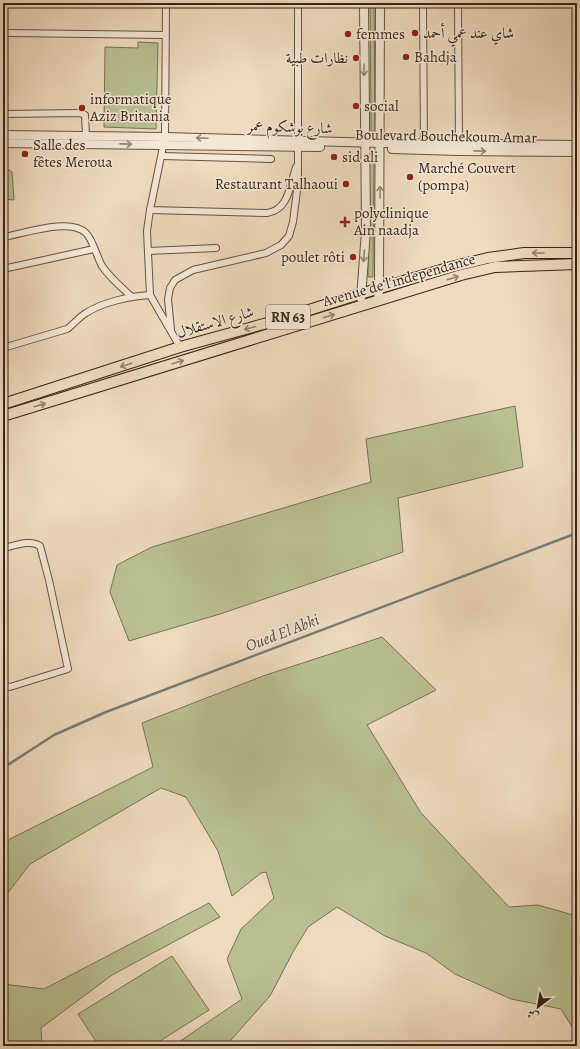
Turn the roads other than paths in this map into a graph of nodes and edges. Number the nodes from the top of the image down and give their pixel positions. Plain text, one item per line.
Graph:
1 (166, 3) edge
2 (298, 3) edge
3 (364, 3) edge
4 (380, 3) edge
5 (423, 3) edge
6 (458, 3) edge
7 (9, 33) dead end
8 (165, 35) junction
9 (3, 114) edge
10 (3, 135) edge
11 (86, 136) junction
12 (165, 141) junction
13 (3, 143) edge
14 (298, 144) junction
15 (577, 144) edge
16 (364, 146) junction
17 (380, 146) junction
18 (424, 146) junction
19 (459, 147) junction
20 (577, 152) edge
21 (162, 156) junction
22 (271, 159) dead end
23 (298, 160) junction
24 (150, 210) junction
25 (3, 237) edge
26 (216, 248) dead end
27 (94, 249) junction
28 (148, 251) junction
29 (577, 253) edge
30 (577, 264) edge
31 (3, 268) edge
32 (379, 289) junction
33 (361, 294) junction
34 (150, 295) junction
35 (132, 297) junction
36 (378, 301) junction
37 (361, 306) junction
38 (170, 330) junction
39 (180, 347) junction
40 (3, 348) edge
41 (3, 404) edge
42 (3, 416) edge
43 (3, 548) edge
44 (3, 685) edge

1 - 8 street
2 - 14 street
3 -> 16 street
4 - 17 street
5 - 18 street
6 - 19 street
7 - 8 street
8 - 12 street
9 - 11 street
10 - 11 street, شارع بوشكوم عمر
11 - 12 street, شارع بوشكوم عمر
13 -> 12 street
12 - 14 street, شارع بوشكوم عمر
12 - 21 street
14 - 16 street, شارع بوشكوم عمر
14 - 23 street
15 - 19 street, شارع بوشكوم عمر
16 - 17 street, شارع بوشكوم عمر
16 -> 33 street
17 - 18 street, شارع بوشكوم عمر
32 -> 17 street
18 - 19 street, شارع بوشكوم عمر
19 -> 20 street, Boulevard Bouchekoum Amar
21 - 22 street
21 - 24 street
23 - 24 street
23 - 38 street
24 - 28 street
25 - 27 street
26 - 28 street
27 - 31 street
27 - 35 street
28 - 34 street
29 -> 32 main road, شارع الاستقلال / RN 63
36 -> 30 main road, Avenue de l'independance / RN 63
32 - 33 main road, شارع الاستقلال / RN 63
32 - 36 street
33 - 37 street
33 -> 39 main road, شارع الاستقلال / RN 63
34 - 35 street
34 - 38 street
35 - 40 street
36 - 37 main road, Avenue de l'independance / RN 63
42 -> 37 main road, Avenue de l'independance / RN 63
38 - 39 street
39 -> 41 main road, شارع الاستقلال / RN 63
43 - 44 street

